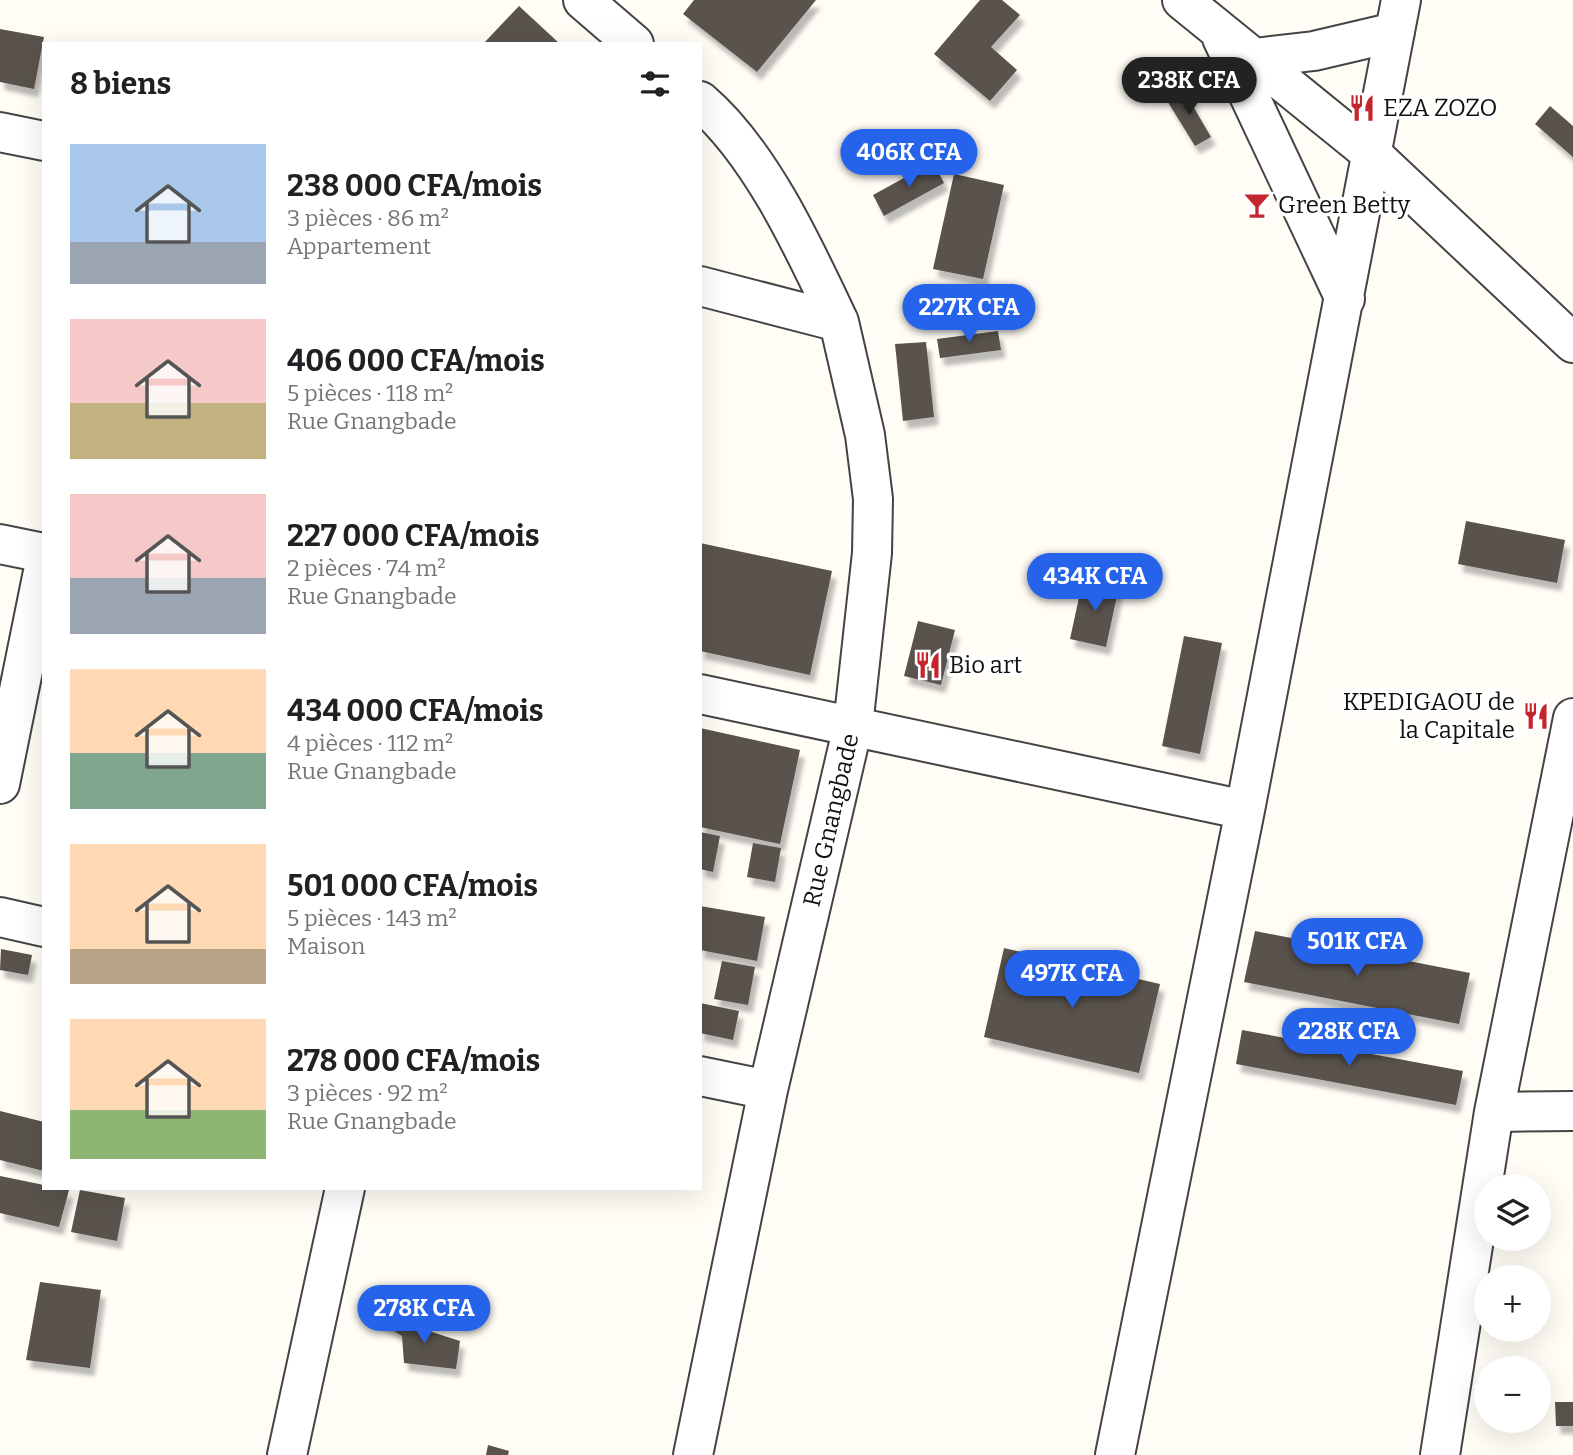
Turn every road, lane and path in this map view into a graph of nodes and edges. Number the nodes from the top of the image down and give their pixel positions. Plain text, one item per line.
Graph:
1 (583, 0) edge
2 (1182, 0) edge
3 (1398, 16) edge
4 (1218, 29) junction
5 (632, 42) edge
6 (1255, 58) junction
7 (702, 103) edge
8 (0, 132) edge
9 (42, 141) edge
10 (1373, 155) junction
11 (702, 287) edge
12 (1345, 299) junction
13 (839, 322) junction
14 (1573, 342) edge
15 (0, 544) edge
16 (42, 554) edge
17 (42, 577) edge
18 (702, 694) edge
19 (1573, 718) edge
20 (853, 726) junction
21 (0, 783) edge
22 (1245, 810) junction
23 (0, 917) edge
24 (42, 927) edge
25 (702, 1076) edge
26 (768, 1090) junction
27 (1573, 1111) edge
28 (1494, 1112) junction
29 (345, 1190) edge
30 (287, 1455) edge
31 (693, 1455) edge
32 (1115, 1455) edge
33 (1440, 1455) edge

1 - 5 street
2 - 4 street
3 - 6 street
3 - 10 street
4 - 6 street
4 - 12 street
6 - 10 street
7 - 13 street, Rue Gnangbade
8 - 9 street
10 - 12 street
10 - 14 street
11 - 13 street
12 - 22 street
13 - 20 street, Rue Gnangbade
15 - 16 street
17 - 21 street
18 - 20 street
19 - 28 street
20 - 22 street
20 - 26 street, Rue Gnangbade
22 - 32 street
23 - 24 street
25 - 26 street
26 - 31 street, Rue Gnangbade
27 - 28 street
28 - 33 street
29 - 30 street

